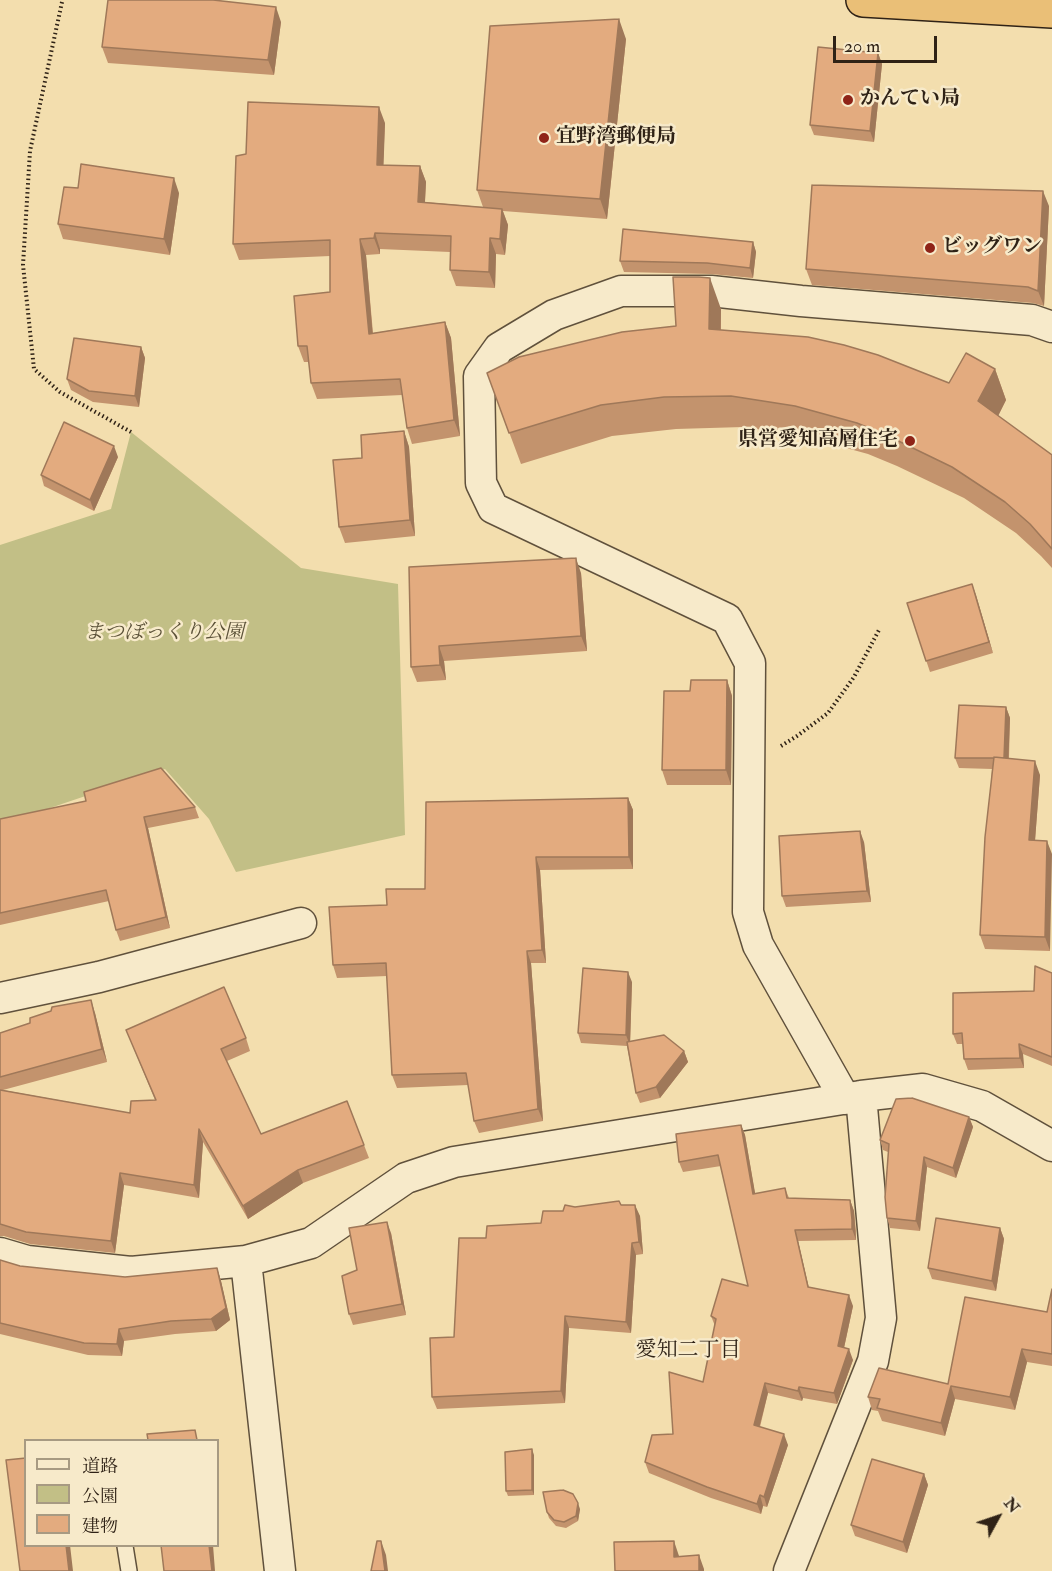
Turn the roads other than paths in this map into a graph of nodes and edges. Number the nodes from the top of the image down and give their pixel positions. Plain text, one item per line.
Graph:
1 (863, 0) edge
2 (1052, 11) edge
3 (1052, 327) edge
4 (301, 923) dead end
5 (0, 998) edge
6 (853, 1097) junction
7 (1052, 1146) edge
8 (0, 1253) edge
9 (246, 1261) junction
10 (124, 1547) edge
11 (129, 1571) edge
12 (280, 1571) edge
13 (789, 1571) edge

1 - 2 highway
3 - 6 street
4 - 5 street
6 - 7 street
6 - 9 street
6 - 13 street
8 - 9 street
9 - 12 street
10 - 11 lane

